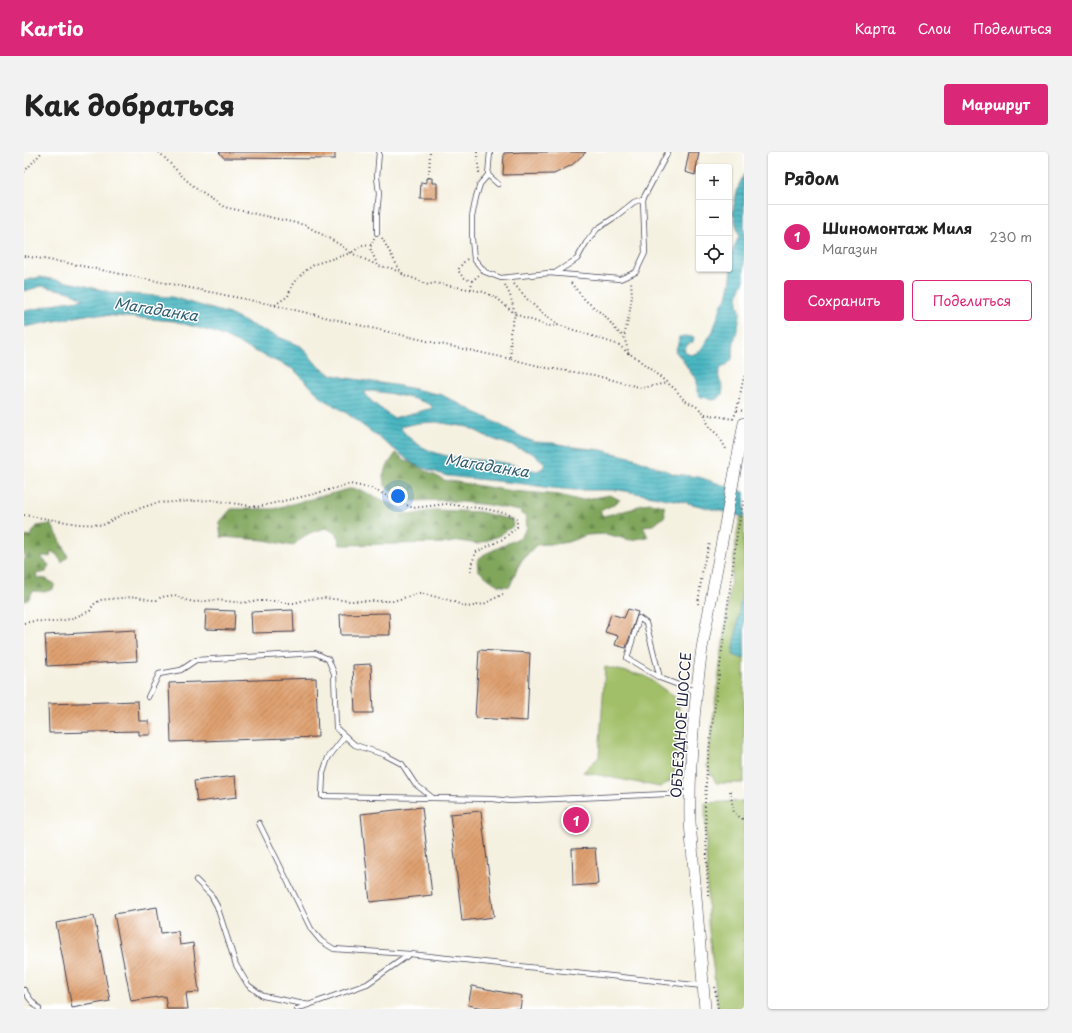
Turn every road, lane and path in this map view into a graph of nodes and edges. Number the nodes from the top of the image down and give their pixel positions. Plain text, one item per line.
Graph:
1 (42, 152) edge
2 (159, 152) edge
3 (379, 152) edge
4 (430, 152) edge
5 (477, 152) edge
6 (490, 152) edge
7 (668, 152) edge
8 (24, 172) edge
9 (488, 175) junction
10 (429, 178) dead end
11 (480, 184) junction
12 (498, 184) dead end
13 (643, 199) junction
14 (378, 233) junction
15 (371, 244) junction
16 (351, 253) junction
17 (24, 256) edge
18 (474, 259) junction
19 (378, 266) junction
20 (485, 272) junction
21 (555, 273) junction
22 (404, 274) junction
23 (563, 274) junction
24 (630, 274) junction
25 (501, 278) junction
26 (510, 280) dead end
27 (472, 281) junction
28 (471, 289) junction
29 (275, 305) junction
30 (515, 314) junction
31 (559, 326) junction
32 (624, 338) junction
33 (629, 354) junction
34 (511, 359) junction
35 (744, 376) edge
36 (667, 383) junction
37 (740, 395) dead end
38 (736, 410) dead end
39 (744, 411) edge
40 (704, 413) junction
41 (733, 419) dead end
42 (743, 429) edge
43 (728, 452) dead end
44 (744, 499) edge
45 (24, 515) edge
46 (470, 573) dead end
47 (503, 594) dead end
48 (24, 623) edge
49 (660, 678) junction
50 (696, 692) junction
51 (148, 697) dead end
52 (345, 736) junction
53 (730, 791) dead end
54 (690, 793) junction
55 (433, 798) junction
56 (744, 820) edge
57 (259, 823) dead end
58 (196, 880) dead end
59 (708, 896) dead end
60 (410, 954) junction
61 (703, 986) junction
62 (715, 986) dead end
63 (24, 990) edge
64 (309, 1005) junction
65 (39, 1009) edge
66 (297, 1009) edge
67 (705, 1009) edge
68 (718, 1009) edge

1 - 8 path
2 - 16 path
3 - 14 lane
4 - 10 path
5 - 11 path
6 - 9 lane
7 - 13 lane
9 - 11 lane
9 - 12 lane
11 - 18 lane
13 - 21 lane
13 - 24 lane
14 - 15 path
14 - 22 path
15 - 16 path
15 - 19 path
16 - 19 path
16 - 29 path
17 - 29 path
18 - 20 lane
18 - 27 path
19 - 22 path
20 - 25 lane
20 - 27 path
21 - 23 lane
21 - 25 lane
22 - 28 path
23 - 24 lane
23 - 32 path
24 - 32 path
25 - 30 path
26 - 31 path
27 - 28 path
28 - 30 path
29 - 34 path
30 - 31 path
30 - 34 path
31 - 33 path
32 - 33 path
33 - 36 path
34 - 36 path
35 - 37 path
36 - 40 path
38 - 39 path
40 - 41 path
40 - 43 path
42 - 50 street, ОБЪЕЗДНОЕ ШОССЕ
44 - 59 path
45 - 46 path
47 - 48 path
49 - 49 lane
49 - 50 lane
50 - 54 street, ОБЪЕЗДНОЕ ШОССЕ
51 - 52 lane
52 - 55 lane
52 - 55 lane
53 - 56 path
54 - 55 lane
54 - 61 street, ОБЪЕЗДНОЕ ШОССЕ
57 - 60 lane
58 - 64 lane
60 - 61 lane
60 - 64 lane
61 - 67 street, ОБЪЕЗДНОЕ ШОССЕ
62 - 68 path
63 - 65 lane
64 - 66 lane

